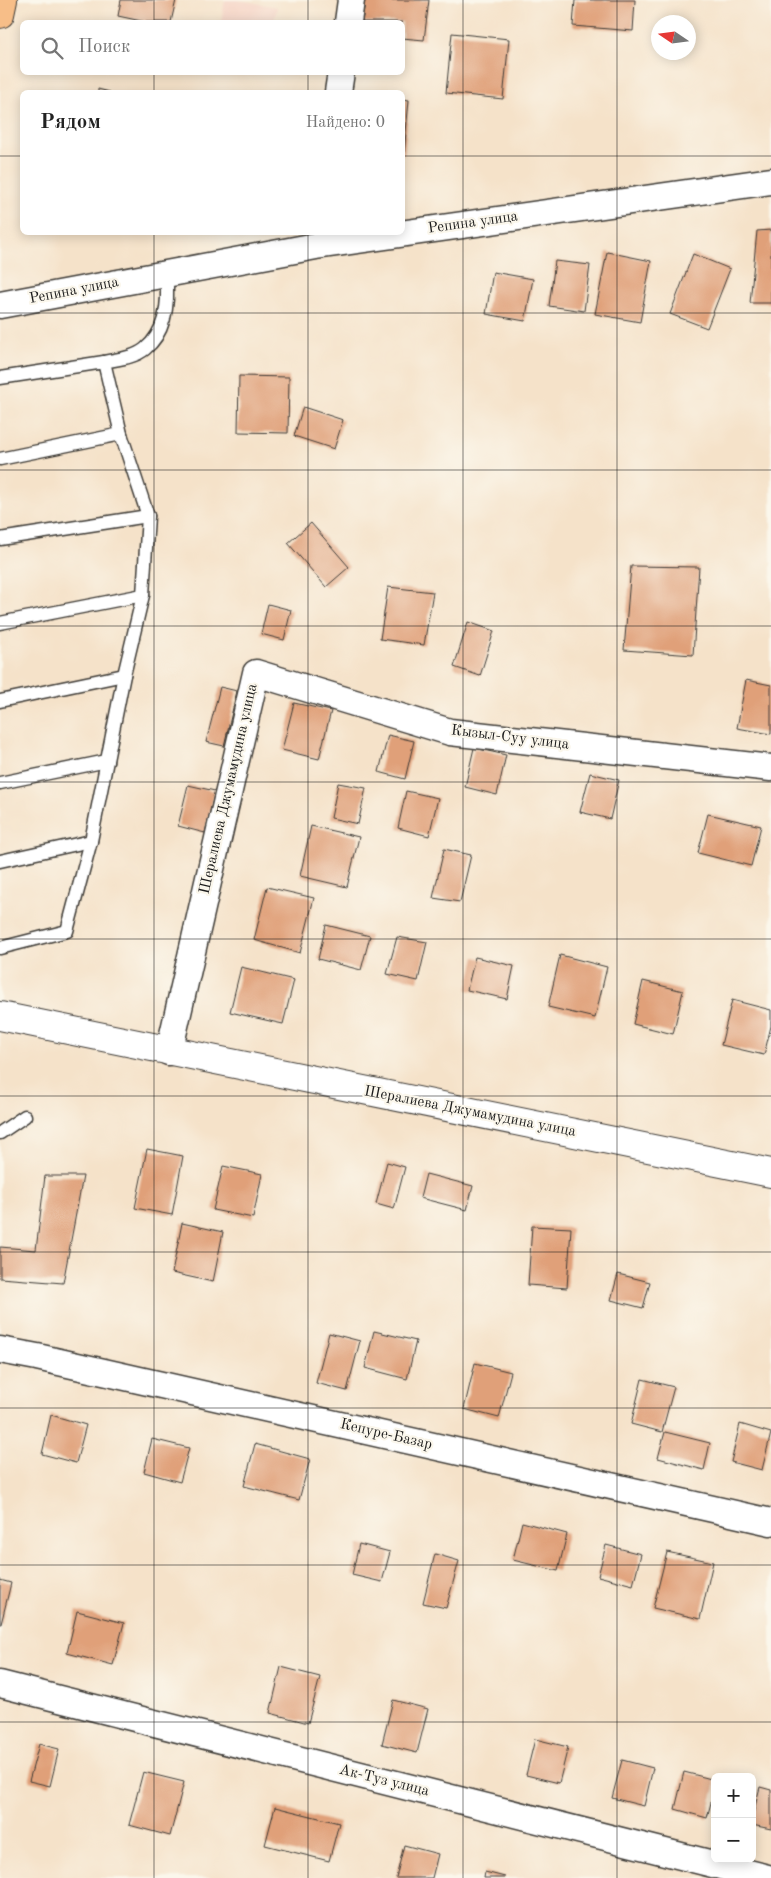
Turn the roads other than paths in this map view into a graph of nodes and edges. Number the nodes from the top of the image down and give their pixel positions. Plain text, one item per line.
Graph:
1 (3, 0) edge
2 (351, 0) edge
3 (0, 14) edge
4 (348, 20) edge
5 (341, 75) edge
6 (338, 90) edge
7 (771, 181) edge
8 (405, 228) edge
9 (348, 235) edge
10 (317, 239) edge
11 (166, 274) junction
12 (0, 305) edge
13 (104, 362) junction
14 (0, 378) edge
15 (121, 434) junction
16 (0, 459) edge
17 (148, 516) junction
18 (0, 539) edge
19 (144, 595) junction
20 (0, 623) edge
21 (256, 673) joint
22 (124, 675) junction
23 (0, 701) edge
24 (107, 761) junction
25 (771, 768) edge
26 (0, 783) edge
27 (91, 841) junction
28 (0, 861) edge
29 (0, 948) edge
30 (0, 1016) edge
31 (169, 1052) junction
32 (25, 1116) dead end
33 (0, 1133) edge
34 (771, 1173) edge
35 (0, 1350) edge
36 (771, 1522) edge
37 (0, 1684) edge
38 (768, 1878) edge

1 - 3 main road
2 - 4 street
5 - 6 street
7 - 8 street, Репина улица
9 - 10 street, Репина улица
10 - 11 street, Репина улица
11 - 12 street, Репина улица
11 - 13 lane
13 - 14 lane
13 - 15 lane
15 - 16 lane
15 - 17 lane
17 - 18 lane
17 - 19 lane
19 - 20 lane
19 - 22 lane
21 - 25 street, Кызыл-Суу улица
21 - 31 street, Шералиева Джумамудина улица
22 - 23 lane
22 - 24 lane
24 - 26 lane
24 - 27 lane
27 - 28 lane
27 - 29 lane
30 - 31 street, Шералиева Джумамудина улица
31 - 34 street, Шералиева Джумамудина улица
32 - 33 lane
35 - 36 street, Кепуре-Базар
37 - 38 street, Ак-Туз улица

